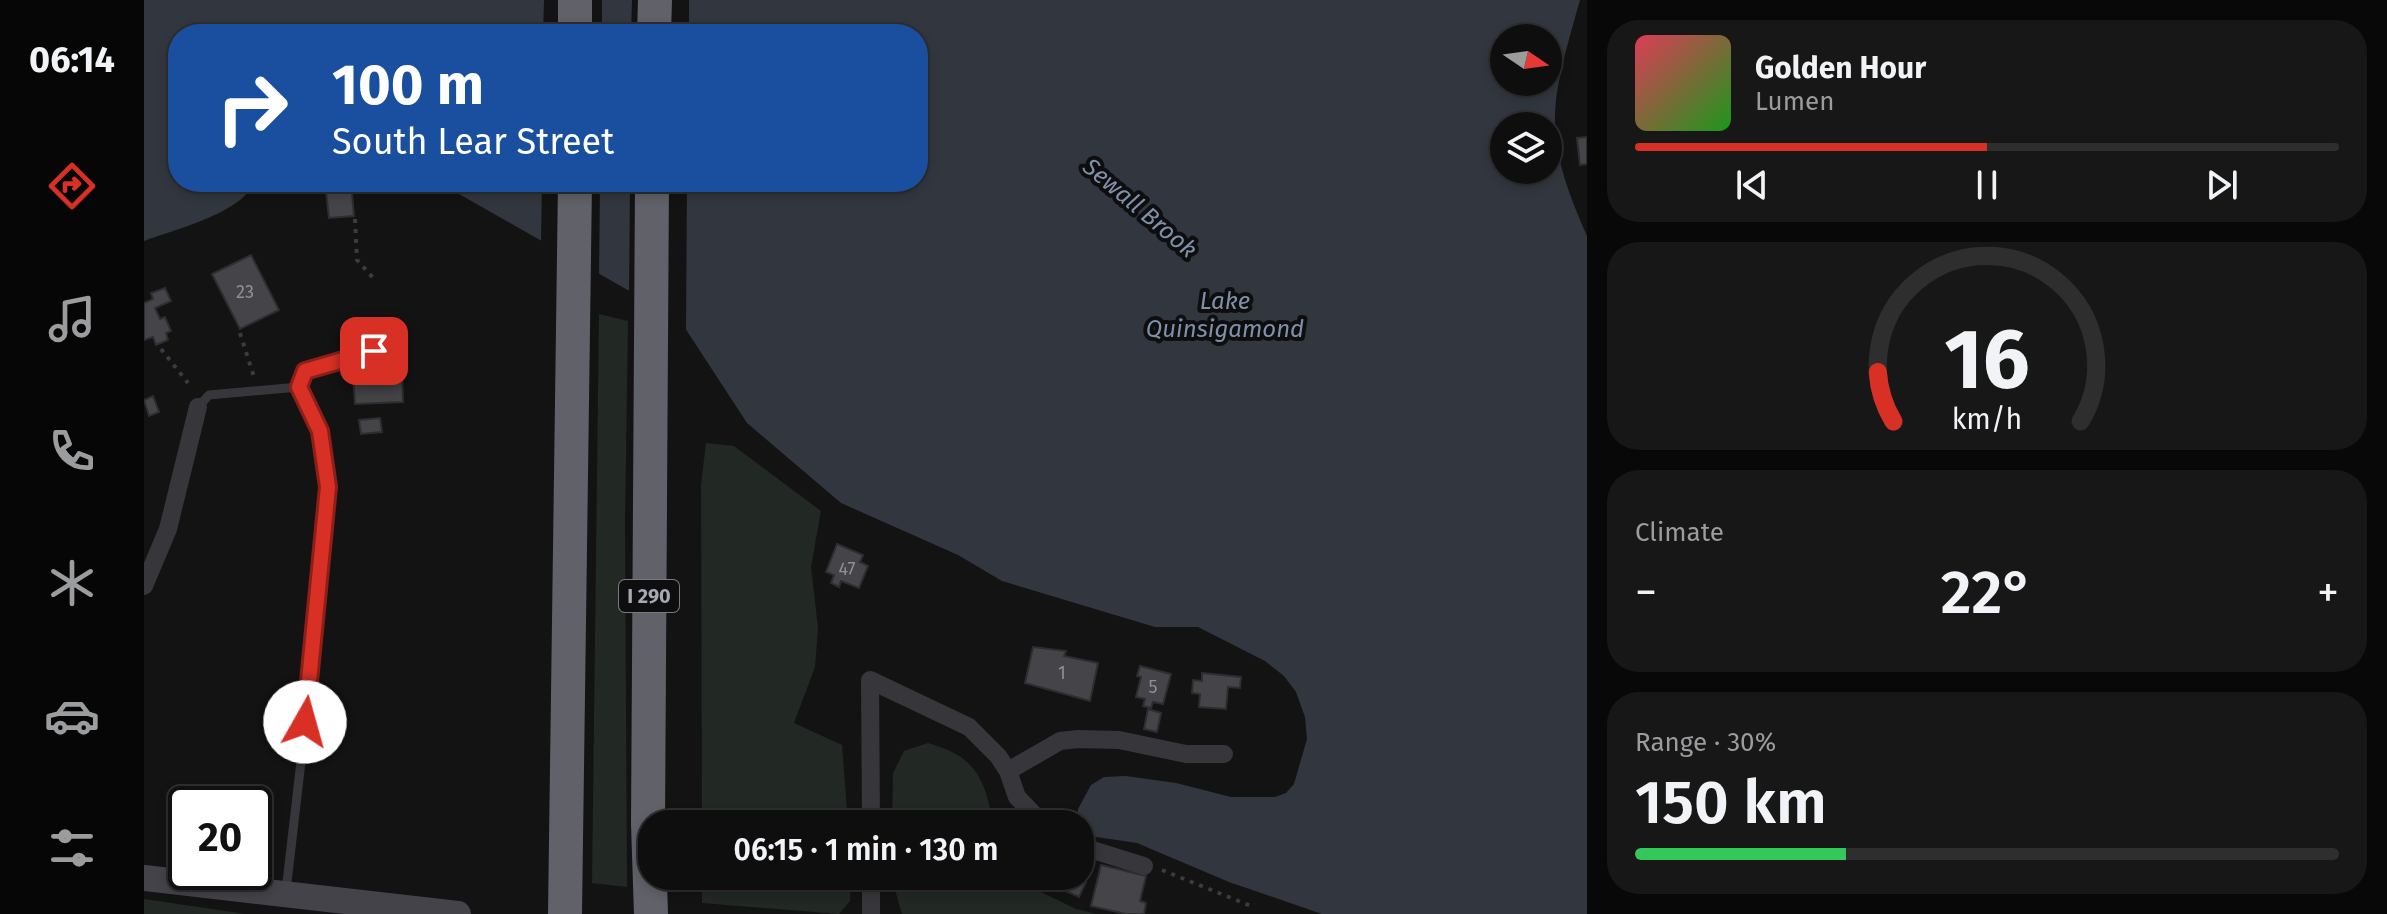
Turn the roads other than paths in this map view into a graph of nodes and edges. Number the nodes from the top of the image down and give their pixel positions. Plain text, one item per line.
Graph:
1 (575, 0) edge
2 (655, 0) edge
3 (575, 24) edge
4 (654, 24) edge
5 (575, 192) edge
6 (652, 192) edge
7 (374, 351) dead end
8 (299, 387) junction
9 (198, 407) joint
10 (144, 586) edge
11 (1224, 754) dead end
12 (1008, 771) junction
13 (871, 810) edge
14 (1030, 810) edge
15 (1094, 850) edge
16 (1144, 866) road end
17 (144, 878) edge
18 (871, 890) edge
19 (285, 896) junction
20 (458, 914) edge
21 (565, 914) edge
22 (651, 914) edge
23 (871, 914) edge

1 - 3 highway
2 - 4 highway
5 - 21 highway
6 - 22 highway, I 290
7 - 8 lane
8 - 9 lane
8 - 19 lane
9 - 10 street
11 - 12 street
12 - 13 street
12 - 14 street
15 - 16 street
17 - 19 main road
18 - 23 street
19 - 20 main road

